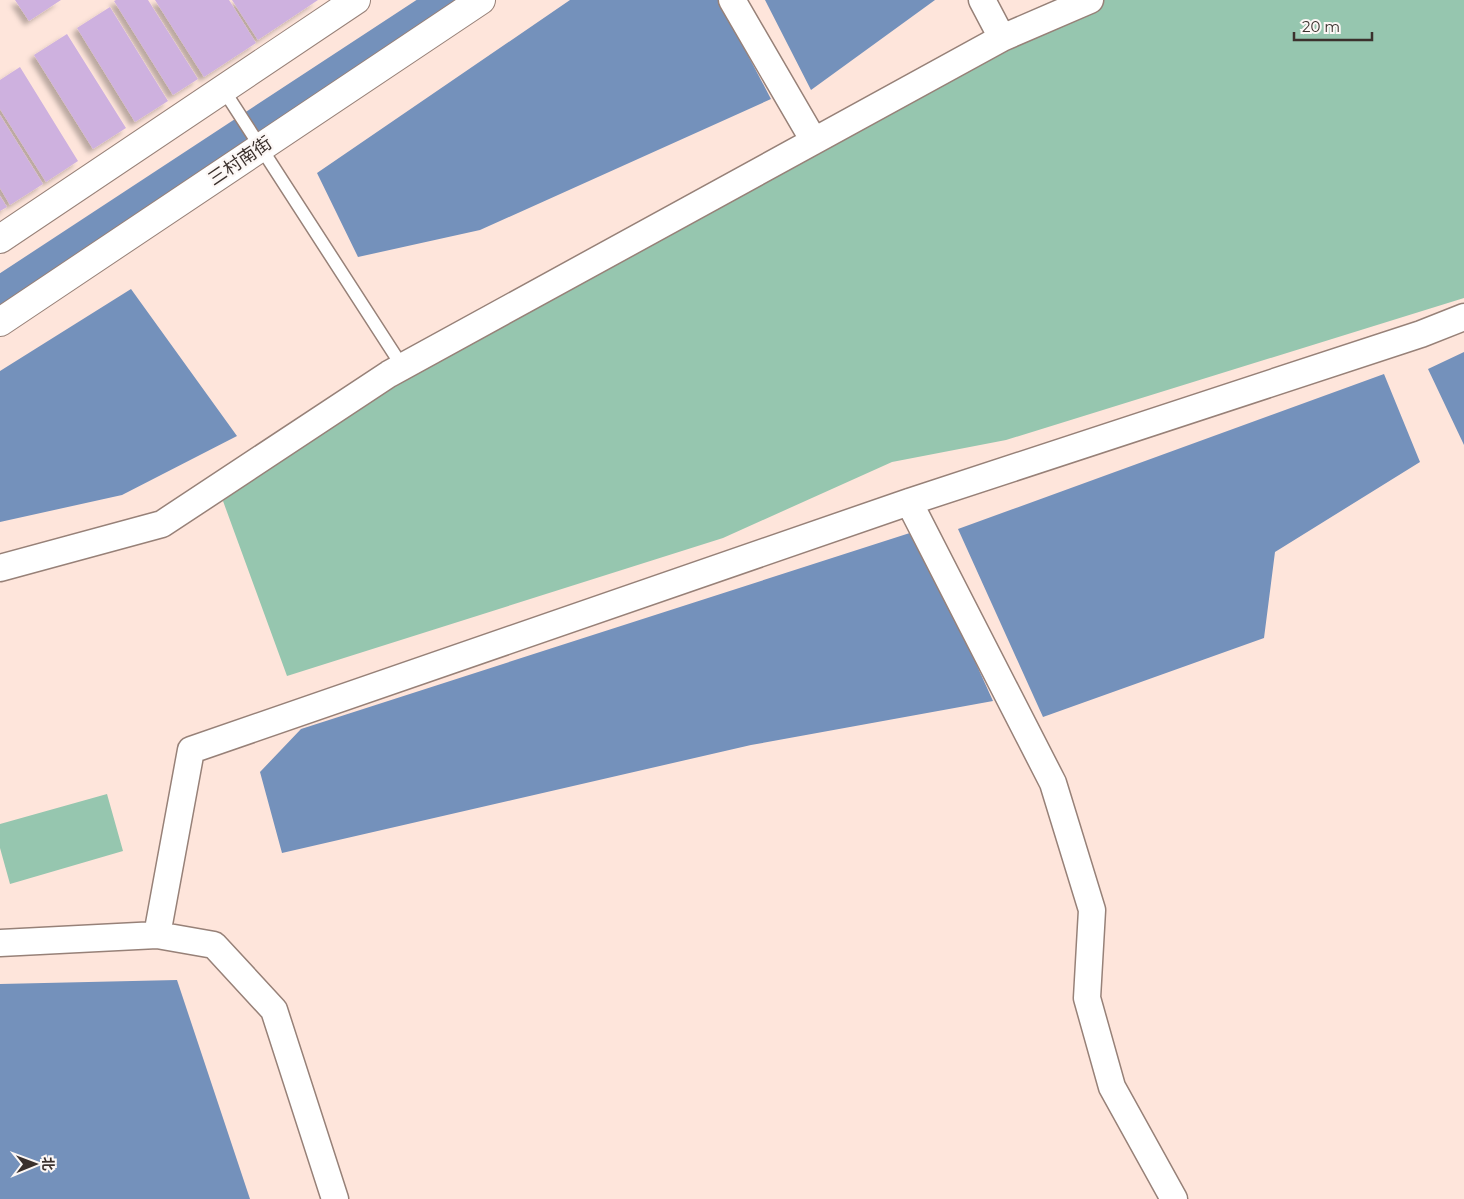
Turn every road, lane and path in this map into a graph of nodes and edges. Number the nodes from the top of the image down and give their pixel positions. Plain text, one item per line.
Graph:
1 (356, 0) edge
2 (481, 0) edge
3 (732, 0) edge
4 (982, 0) edge
5 (1090, 0) edge
6 (1002, 38) junction
7 (224, 89) junction
8 (258, 141) junction
9 (814, 141) junction
10 (0, 239) edge
11 (1464, 317) edge
12 (0, 322) edge
13 (402, 366) junction
14 (909, 502) junction
15 (0, 568) edge
16 (156, 936) junction
17 (0, 943) edge
18 (334, 1199) edge
19 (1174, 1199) edge

1 - 7 street
2 - 8 street, 三村南街
3 - 9 street
4 - 6 street
5 - 6 street
6 - 9 street
7 - 8 lane
7 - 10 street
8 - 12 street, 三村南街
8 - 13 lane
9 - 13 street
11 - 14 street
13 - 15 street
14 - 16 street
14 - 19 street
16 - 17 street
16 - 18 street

